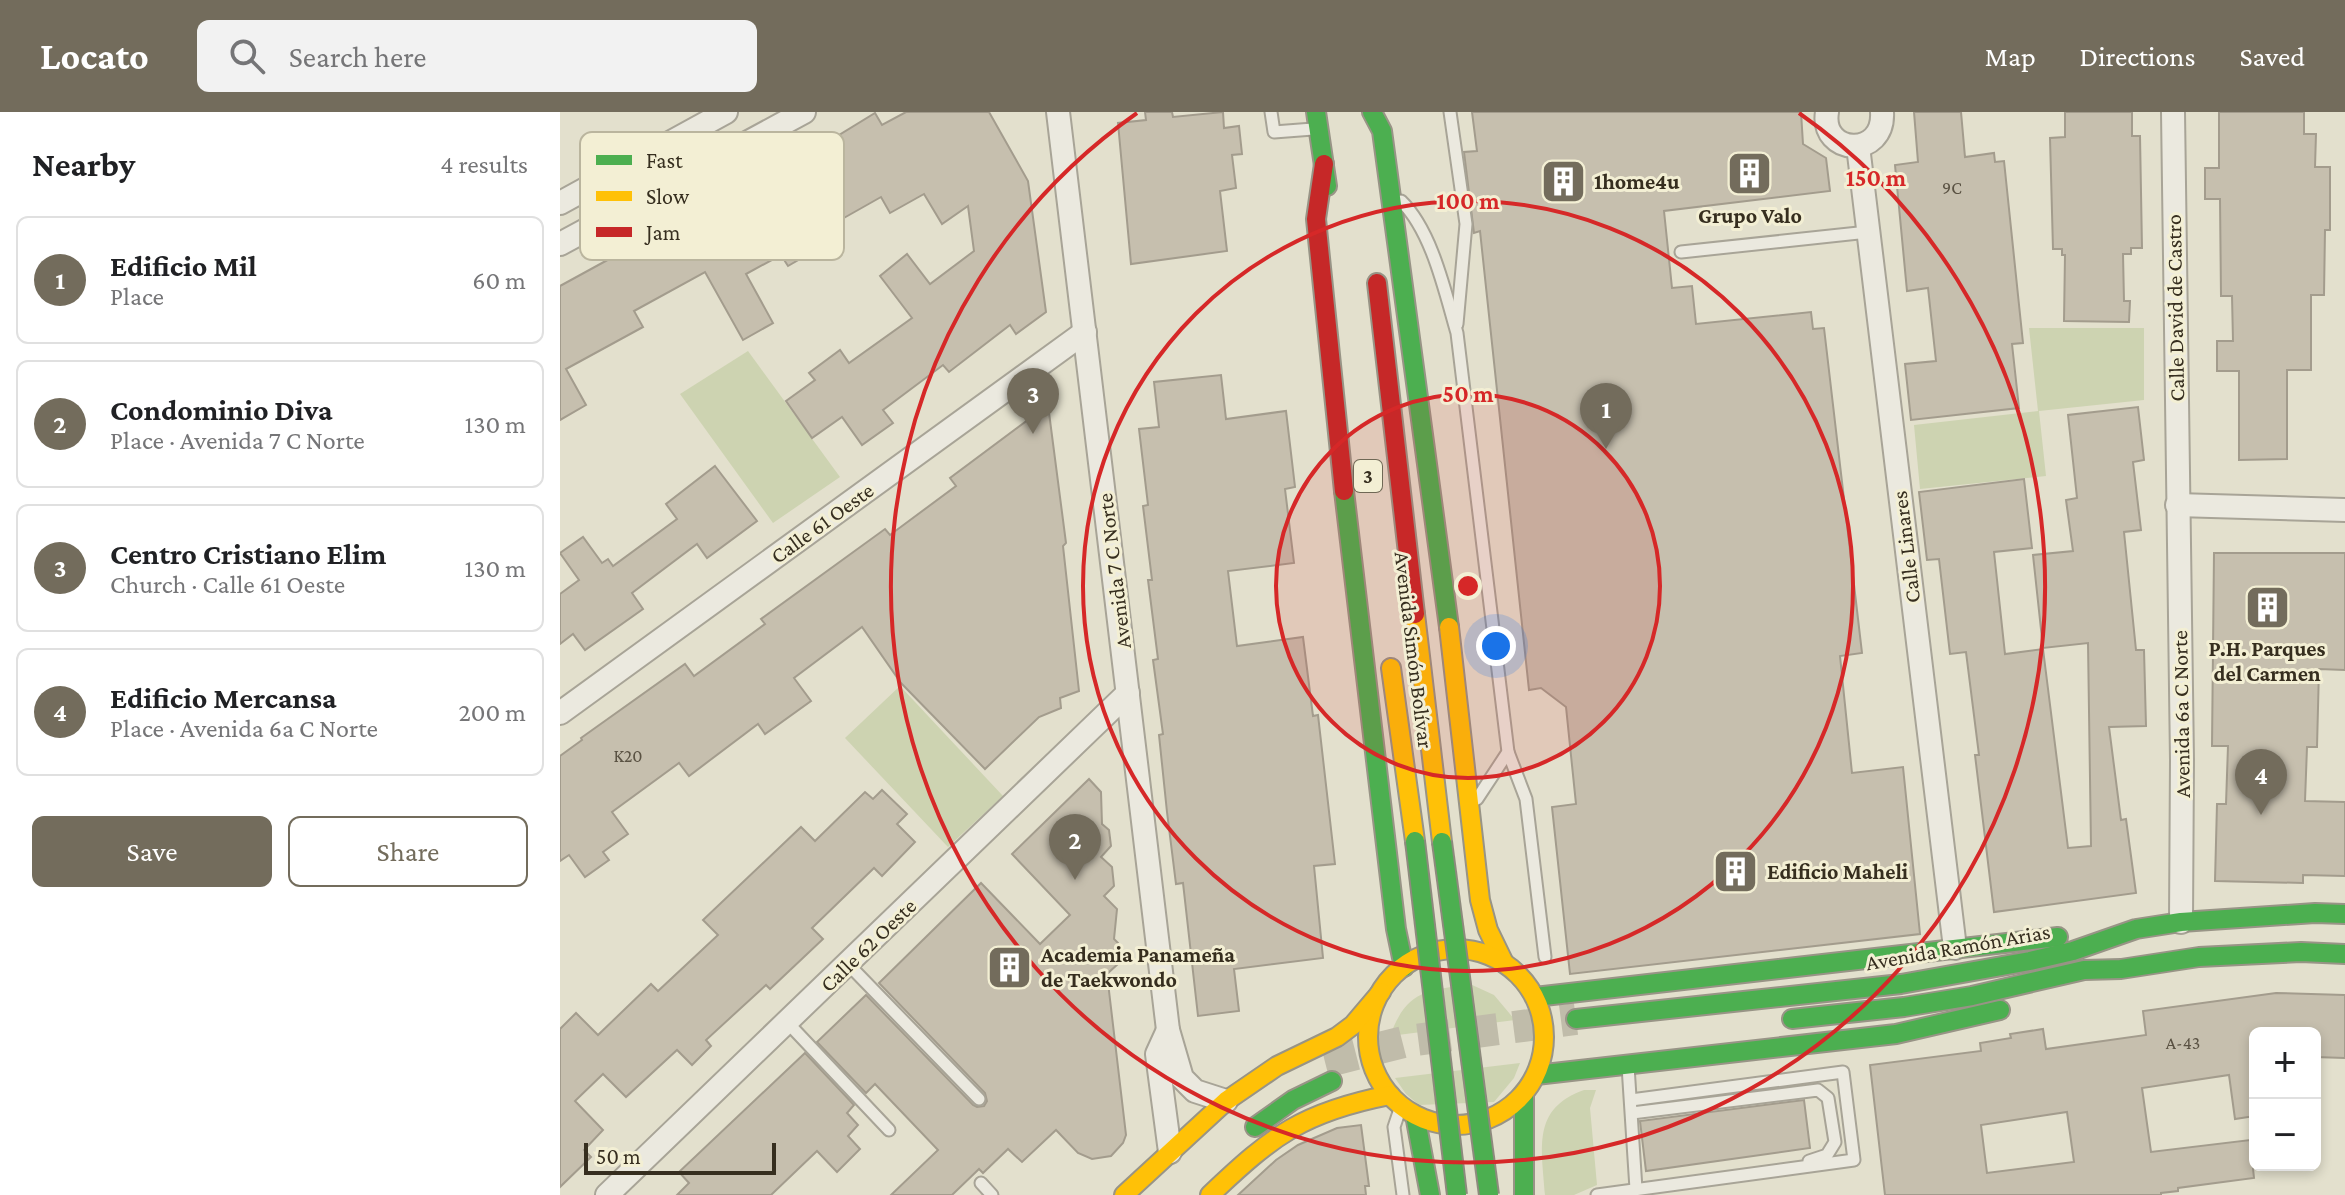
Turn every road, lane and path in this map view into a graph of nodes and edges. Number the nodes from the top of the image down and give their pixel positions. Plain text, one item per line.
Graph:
1 (726, 112) edge
2 (804, 112) edge
3 (1058, 112) edge
4 (1271, 112) edge
5 (1372, 112) edge
6 (1450, 112) edge
7 (1827, 112) edge
8 (1882, 112) edge
9 (2173, 112) edge
10 (1317, 120) edge
11 (690, 132) edge
12 (767, 132) edge
13 (1858, 146) junction
14 (1324, 164) junction
15 (1388, 189) junction
16 (580, 192) edge
17 (560, 203) edge
18 (1868, 232) junction
19 (580, 233) edge
20 (1336, 241) dead end
21 (560, 244) edge
22 (1681, 252) dead end
23 (1375, 262) dead end
24 (1085, 332) junction
25 (1457, 333) junction
26 (2177, 505) junction
27 (2345, 510) edge
28 (1389, 650) dead end
29 (1128, 693) junction
30 (560, 713) edge
31 (1508, 752) junction
32 (1470, 809) junction
33 (1474, 841) junction
34 (1388, 849) junction
35 (2345, 914) edge
36 (2181, 922) junction
37 (2136, 929) junction
38 (1955, 948) junction
39 (2345, 954) edge
40 (1545, 957) dead end
41 (1504, 963) junction
42 (848, 964) junction
43 (1404, 967) junction
44 (2121, 969) junction
45 (1381, 992) junction
46 (1535, 997) junction
47 (1576, 1019) tunnel mouth
48 (1780, 1020) dead end
49 (787, 1022) junction
50 (1168, 1030) junction
51 (1325, 1062) tunnel mouth
52 (1628, 1065) junction
53 (1536, 1075) junction
54 (1332, 1081) tunnel mouth
55 (1524, 1093) junction
56 (979, 1099) dead end
57 (1631, 1100) junction
58 (1402, 1106) junction
59 (1233, 1108) junction
60 (1632, 1113) junction
61 (889, 1130) dead end
62 (1243, 1139) dead end
63 (1170, 1152) junction
64 (1794, 1168) junction
65 (981, 1183) dead end
66 (1636, 1189) junction
67 (607, 1195) edge
68 (992, 1195) edge
69 (1124, 1195) edge
70 (1210, 1195) edge
71 (1403, 1195) edge
72 (1430, 1195) edge
73 (1457, 1195) edge
74 (1489, 1195) edge
75 (1524, 1195) edge
76 (1597, 1195) edge

1 - 11 street
2 - 12 street
3 - 24 street, Avenida 7 C Norte
4 - 10 lane
5 - 15 main road
6 - 25 lane
7 - 13 street
8 - 13 street
9 - 26 street, Calle David de Castro
10 - 14 main road
13 - 18 street, Calle Linares
14 - 20 main road
14 - 34 main road
15 - 25 lane
15 - 32 main road
16 - 17 street
18 - 22 lane
18 - 38 street, Calle Linares
19 - 21 street
23 - 74 main road, Avenida Simón Bolívar / 3, bridge
24 - 29 street, Avenida 7 C Norte
24 - 30 street, Calle 61 Oeste
25 - 31 lane
26 - 27 street
26 - 36 street, Avenida 6a C Norte
28 - 73 main road, Avenida Simón Bolívar, bridge
29 - 42 street, Calle 62 Oeste
29 - 50 street, Avenida 7 C Norte
31 - 32 lane
31 - 40 lane
32 - 33 main road
33 - 34 main road
33 - 41 main road
34 - 43 main road
35 - 36 main road, Avenida Ramón Arias
36 - 37 main road, Avenida Ramón Arias
37 - 38 main road
37 - 47 main road, Avenida Ramón Arias
38 - 46 main road
39 - 44 main road
41 - 43 main road
41 - 46 main road
42 - 49 street, Calle 62 Oeste
42 - 56 lane
43 - 45 main road
44 - 48 main road
44 - 52 main road
45 - 58 main road
45 - 59 main road
46 - 53 main road
49 - 61 lane
49 - 67 street, Calle 62 Oeste
50 - 59 street, Avenida 7 C Norte
50 - 63 street, Avenida 7 C Norte
51 - 59 main road
52 - 53 main road
52 - 57 lane
53 - 55 main road
54 - 62 main road
55 - 58 main road
55 - 75 main road
57 - 60 lane
57 - 64 lane
58 - 70 main road
58 - 71 lane
58 - 72 main road
59 - 63 main road
60 - 64 lane
60 - 66 lane
63 - 69 main road
64 - 66 lane
65 - 68 lane
66 - 76 lane

